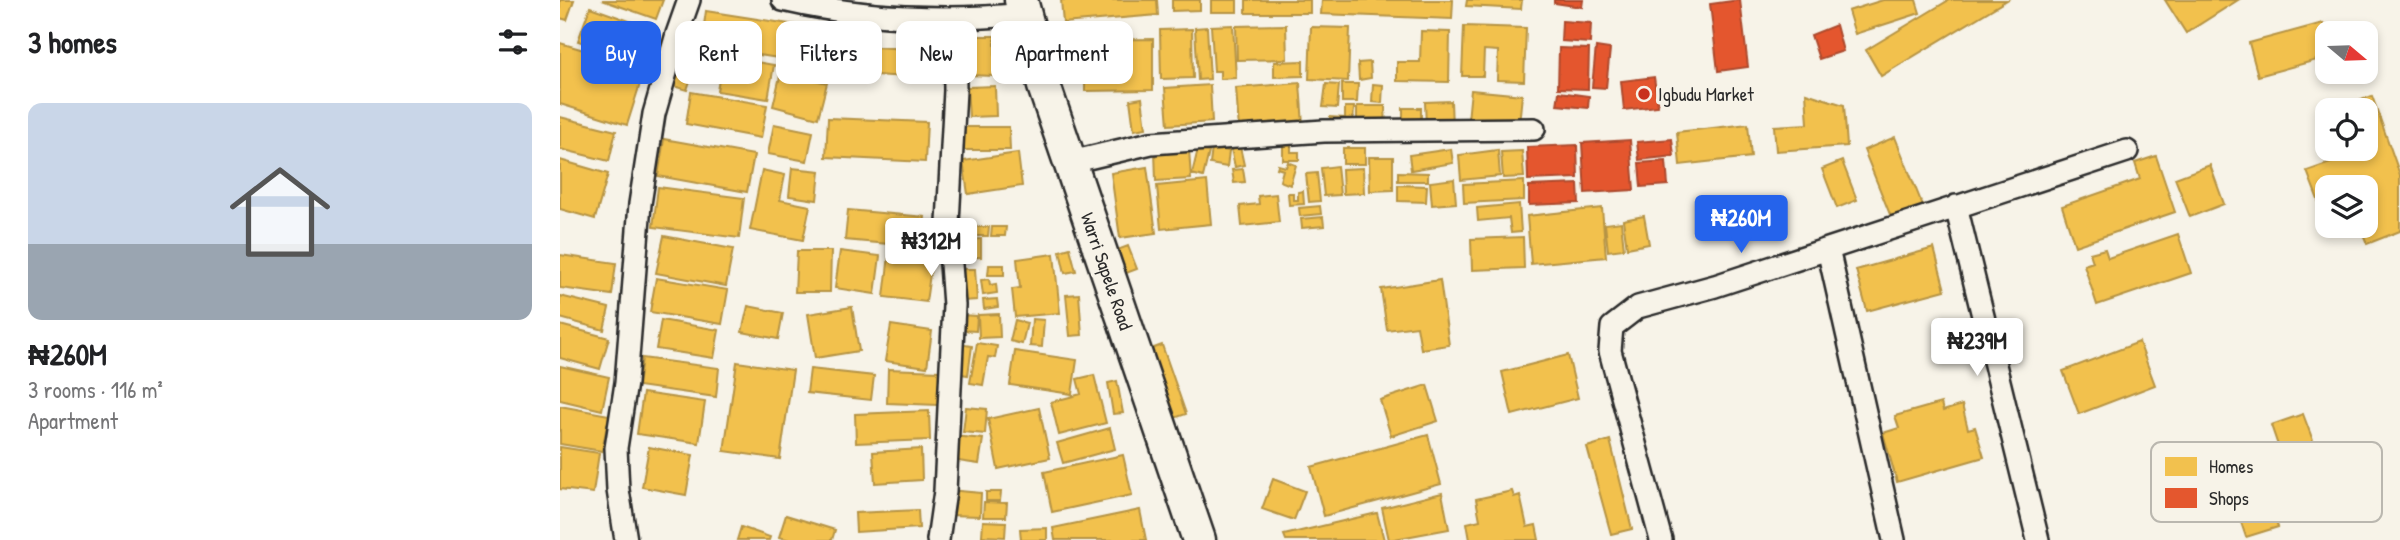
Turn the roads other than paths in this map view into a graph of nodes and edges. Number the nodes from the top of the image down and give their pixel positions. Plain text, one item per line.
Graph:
1 (689, 0) edge
2 (783, 0) edge
3 (1023, 7) edge
4 (954, 19) junction
5 (1534, 130) dead end
6 (2127, 150) dead end
7 (1071, 162) junction
8 (1956, 206) junction
9 (1828, 248) junction
10 (626, 540) edge
11 (938, 540) edge
12 (1199, 540) edge
13 (1661, 540) edge
14 (1894, 540) edge
15 (2038, 540) edge

1 - 10 street
2 - 4 street
3 - 4 street
3 - 7 highway, Warri Sapele Road
4 - 11 street
5 - 7 street
6 - 8 street
7 - 12 highway, Warri Sapele Road
8 - 9 street
8 - 15 street
9 - 13 street
9 - 14 street

